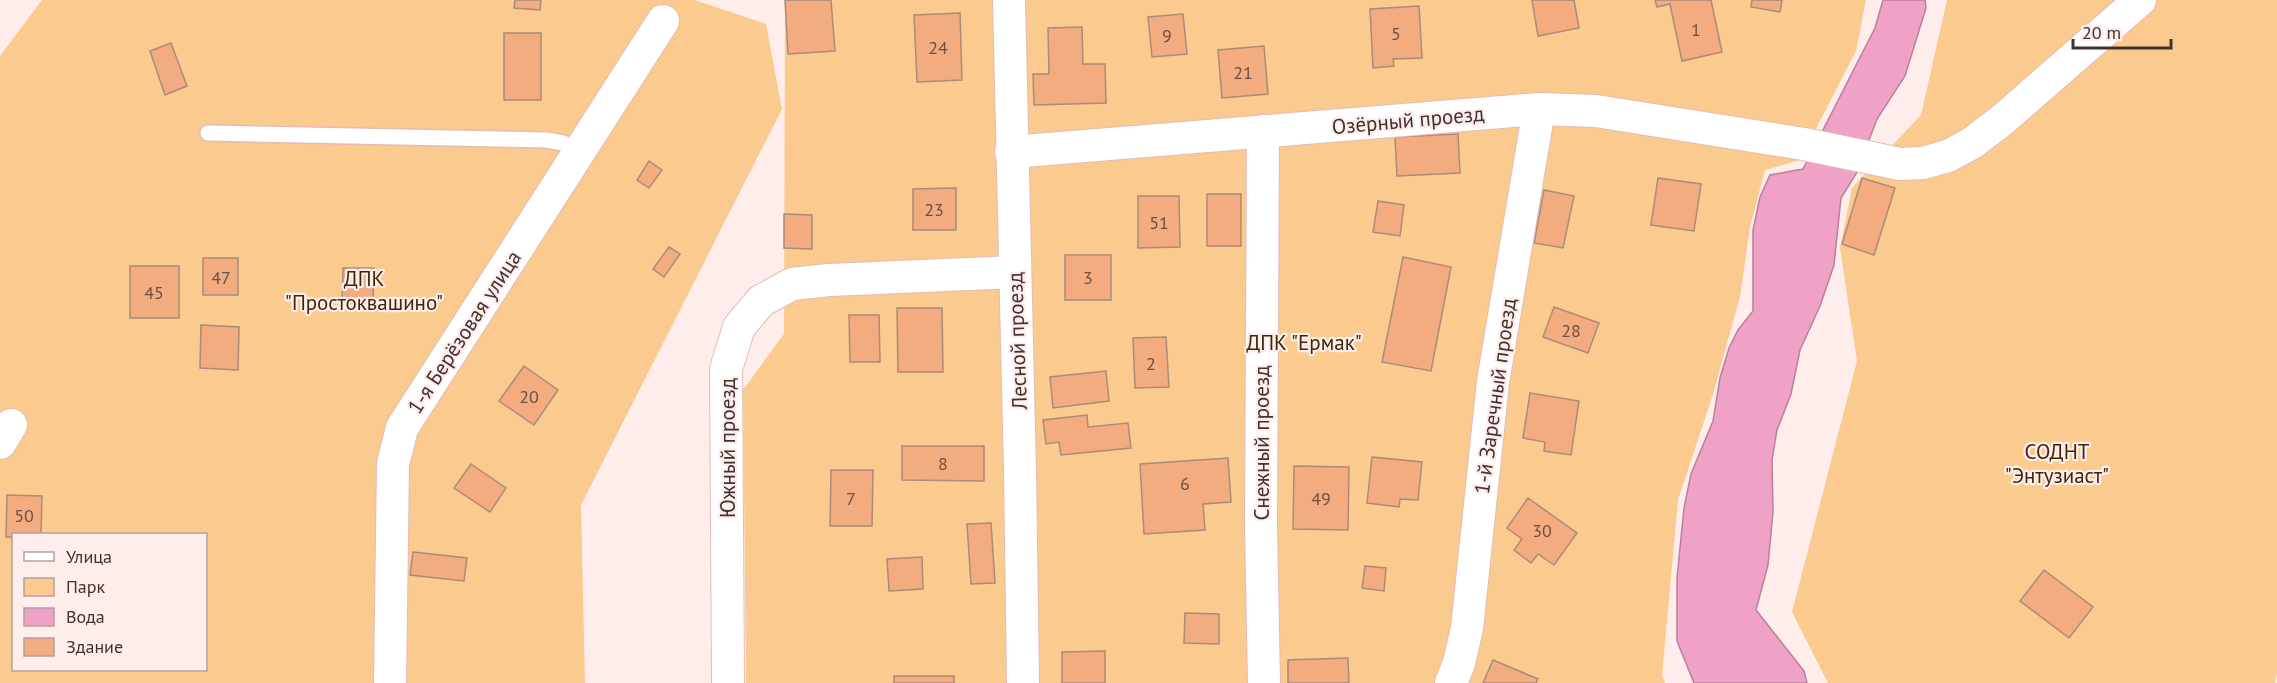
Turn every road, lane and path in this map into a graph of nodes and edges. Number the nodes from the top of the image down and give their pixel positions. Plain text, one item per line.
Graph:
1 (1009, 0) edge
2 (2130, 6) edge
3 (663, 21) dead end
4 (1539, 109) junction
5 (1263, 131) junction
6 (208, 133) dead end
7 (580, 150) junction
8 (1011, 152) junction
9 (1015, 272) junction
10 (390, 683) edge
11 (728, 683) edge
12 (1023, 683) edge
13 (1264, 683) edge
14 (1451, 683) edge

1 - 8 street, Лесной проезд
2 - 4 street, Озёрный проезд
3 - 7 street, 1-я Берёзовая улица
4 - 5 street, Озёрный проезд
4 - 14 street, 1-й Заречный проезд
5 - 8 street, Озёрный проезд
5 - 13 street, Снежный проезд
6 - 7 lane
7 - 10 street, 1-я Берёзовая улица
8 - 9 street, Лесной проезд
9 - 11 street, Южный проезд
9 - 12 street, Лесной проезд

